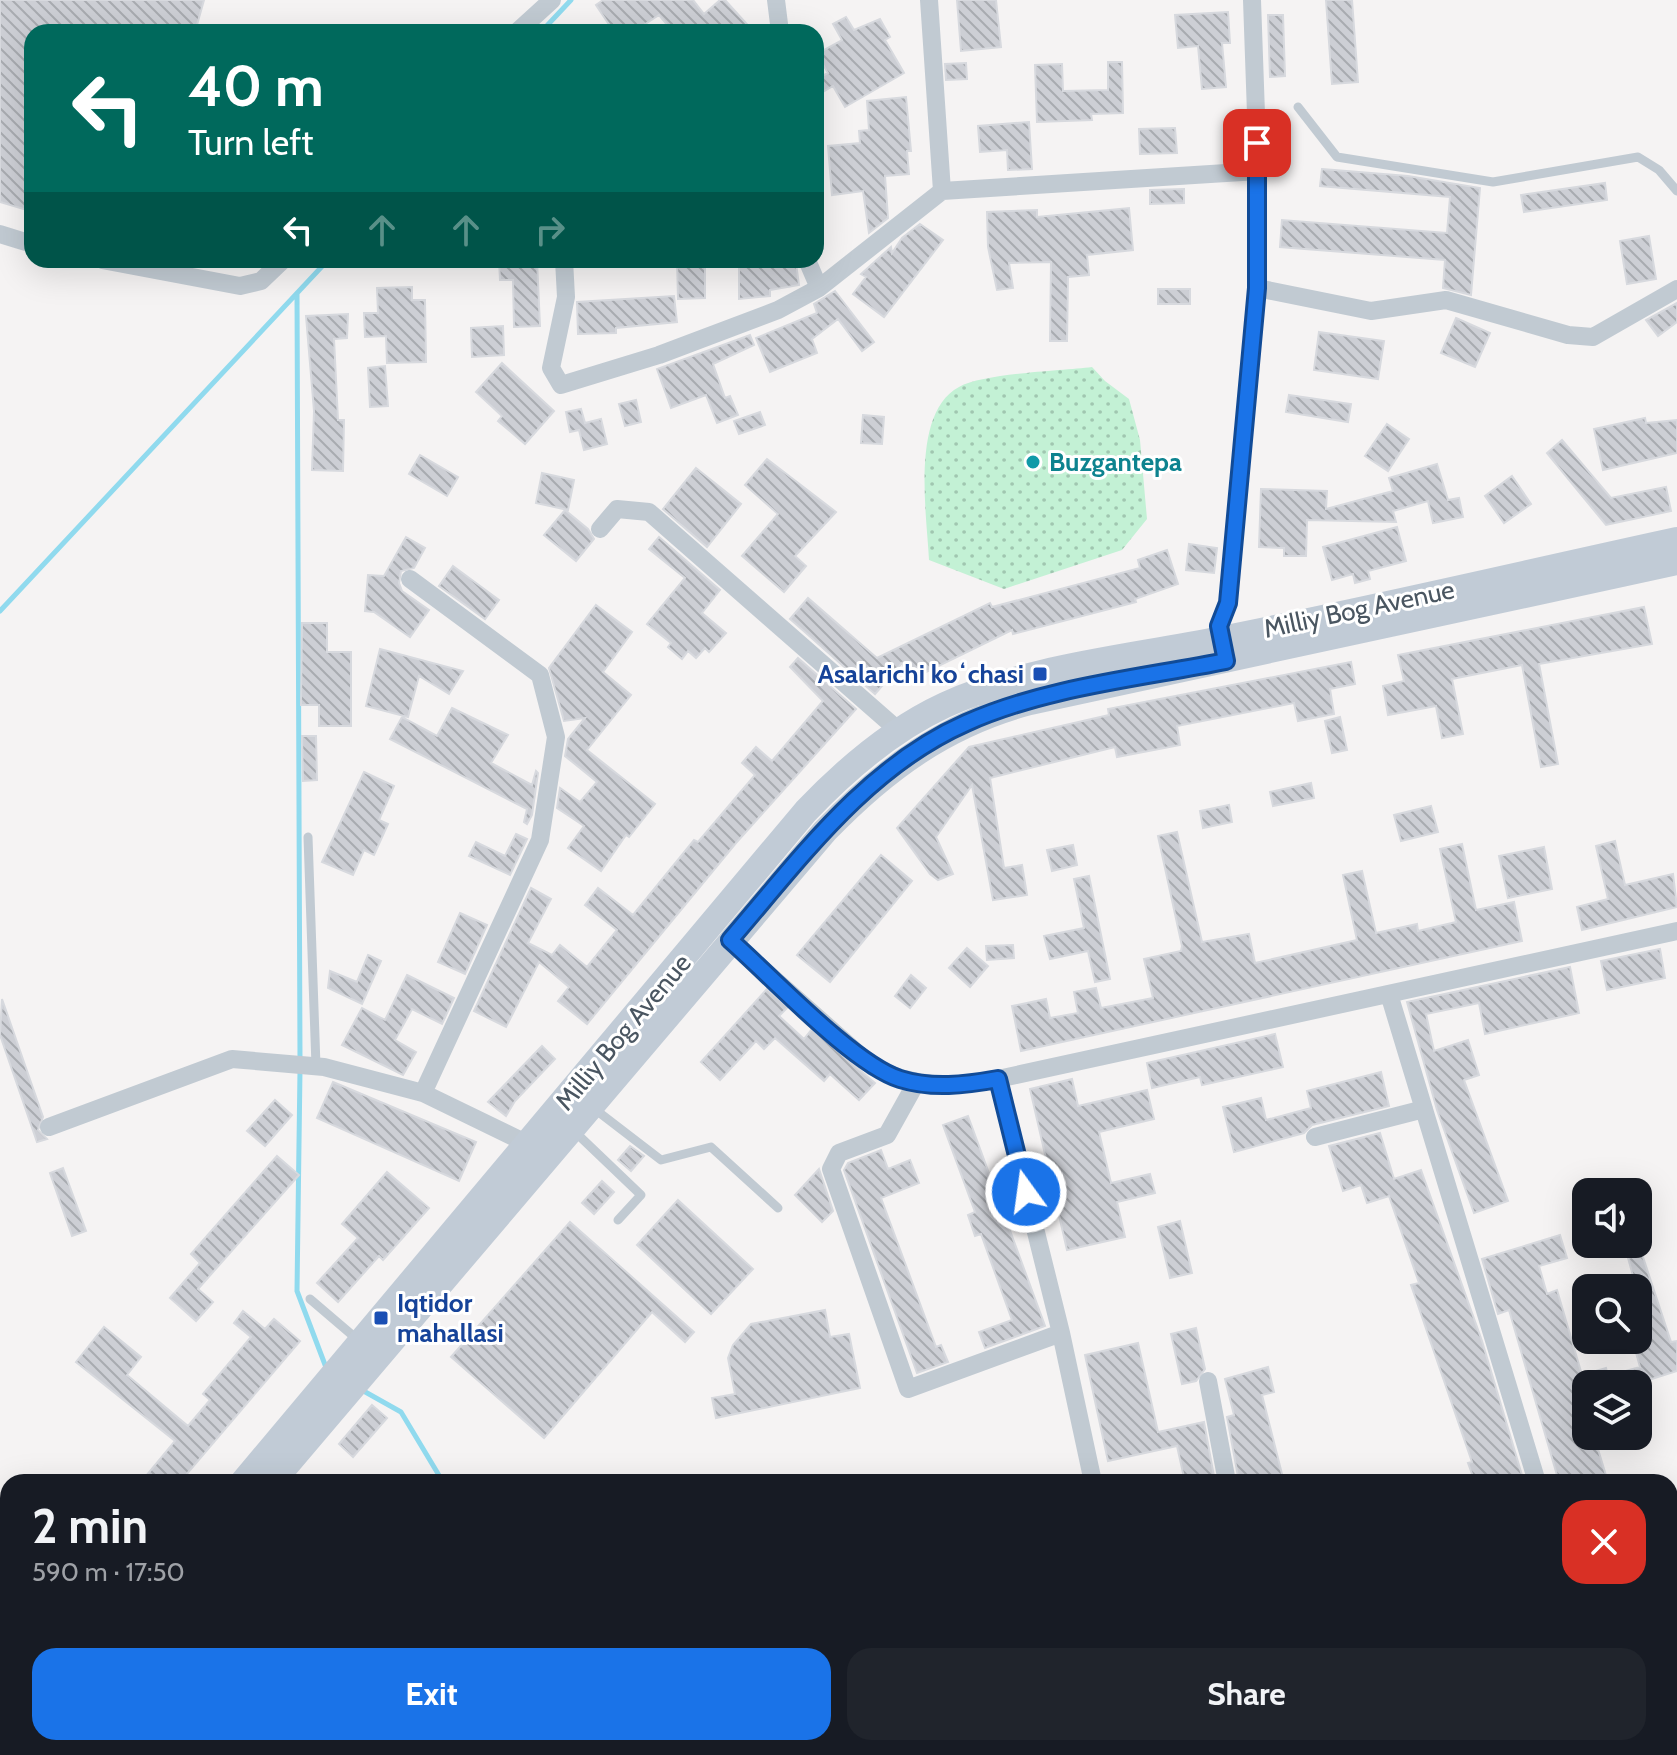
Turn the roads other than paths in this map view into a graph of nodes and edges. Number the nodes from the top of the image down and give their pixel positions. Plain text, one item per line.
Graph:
1 (552, 0) edge
2 (776, 0) edge
3 (929, 0) edge
4 (1252, 0) edge
5 (526, 24) edge
6 (779, 24) edge
7 (1298, 107) dead end
8 (1258, 171) junction
9 (942, 191) junction
10 (1677, 191) edge
11 (0, 234) edge
12 (24, 242) edge
13 (144, 268) edge
14 (275, 268) edge
15 (564, 268) edge
16 (810, 268) edge
17 (819, 288) junction
18 (1257, 288) junction
19 (1677, 289) edge
20 (600, 529) dead end
21 (1677, 540) edge
22 (1677, 562) edge
23 (410, 579) dead end
24 (1494, 592) junction
25 (1224, 650) junction
26 (899, 731) junction
27 (308, 837) dead end
28 (1677, 931) edge
29 (730, 940) junction
30 (1389, 994) junction
31 (305, 1066) junction
32 (998, 1079) junction
33 (916, 1083) junction
34 (423, 1093) junction
35 (590, 1105) junction
36 (1424, 1109) junction
37 (49, 1127) dead end
38 (571, 1127) junction
39 (1315, 1137) dead end
40 (528, 1144) junction
41 (778, 1208) dead end
42 (618, 1220) dead end
43 (310, 1299) dead end
44 (1061, 1333) junction
45 (358, 1356) junction
46 (1208, 1381) dead end
47 (333, 1391) junction
48 (251, 1474) edge
49 (283, 1474) edge
50 (1091, 1474) edge
51 (1225, 1474) edge
52 (1535, 1474) edge

1 - 5 street
2 - 6 street
3 - 9 street
4 - 8 street
7 - 10 lane
8 - 9 street
8 - 18 street
9 - 17 street
11 - 12 street
13 - 14 street
15 - 17 street
16 - 17 street
18 - 19 street
18 - 25 street
20 - 26 street
21 - 24 main road, Milliy Bog Avenue
22 - 24 main road, Milliy Bog Avenue
23 - 34 street
24 - 25 main road, Milliy Bog Avenue
25 - 26 main road, Milliy Bog Avenue
25 - 29 main road, Milliy Bog Avenue
26 - 40 main road, Milliy Bog Avenue
27 - 31 lane
28 - 30 street
29 - 33 street
29 - 35 main road, Milliy Bog Avenue
30 - 32 street
30 - 36 street
31 - 34 street
31 - 37 street
32 - 33 street
32 - 44 street
33 - 44 street
34 - 40 street
35 - 38 main road, Milliy Bog Avenue
35 - 41 lane
36 - 39 street
36 - 52 street
38 - 42 lane
38 - 45 main road, Milliy Bog Avenue
40 - 45 main road, Milliy Bog Avenue
43 - 45 lane
44 - 50 street
45 - 47 main road, Milliy Bog Avenue
46 - 51 street
47 - 48 main road, Milliy Bog Avenue
47 - 49 main road, Milliy Bog Avenue

